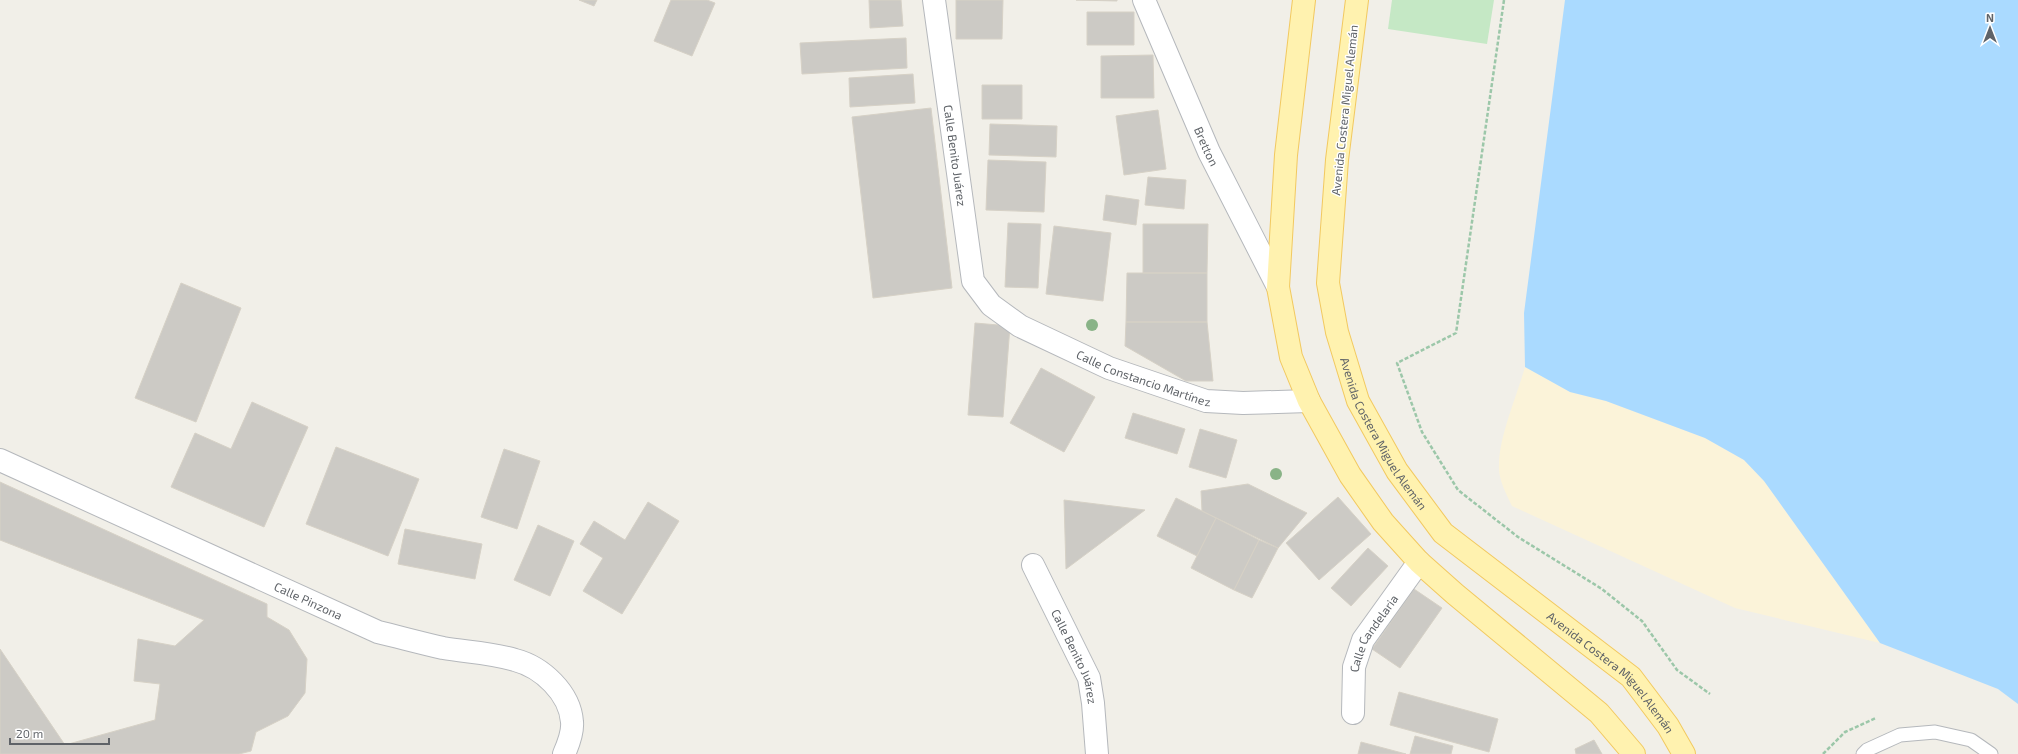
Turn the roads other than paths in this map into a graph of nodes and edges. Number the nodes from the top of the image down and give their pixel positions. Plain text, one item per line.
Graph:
1 (934, 0) edge
2 (1144, 0) edge
3 (1304, 0) edge
4 (1357, 0) edge
5 (1278, 287) junction
6 (991, 305) joint
7 (1309, 401) junction
8 (0, 460) edge
9 (1419, 562) junction
10 (1033, 565) dead end
11 (1353, 713) dead end
12 (564, 754) edge
13 (1097, 754) edge
14 (1634, 754) edge
15 (1684, 754) edge
16 (1863, 754) edge
17 (1991, 754) edge

1 - 6 street, Calle Benito Juárez
2 - 5 street, Bretton
3 - 5 main road
4 - 15 main road, Avenida Costera Miguel Alemán
5 - 7 main road
6 - 7 street, Calle Constancio Martínez
7 - 9 main road
8 - 12 street, Calle Pinzona
9 - 11 street, Calle Candelaria
9 - 14 main road
10 - 13 street, Calle Benito Juárez
16 - 17 lane

